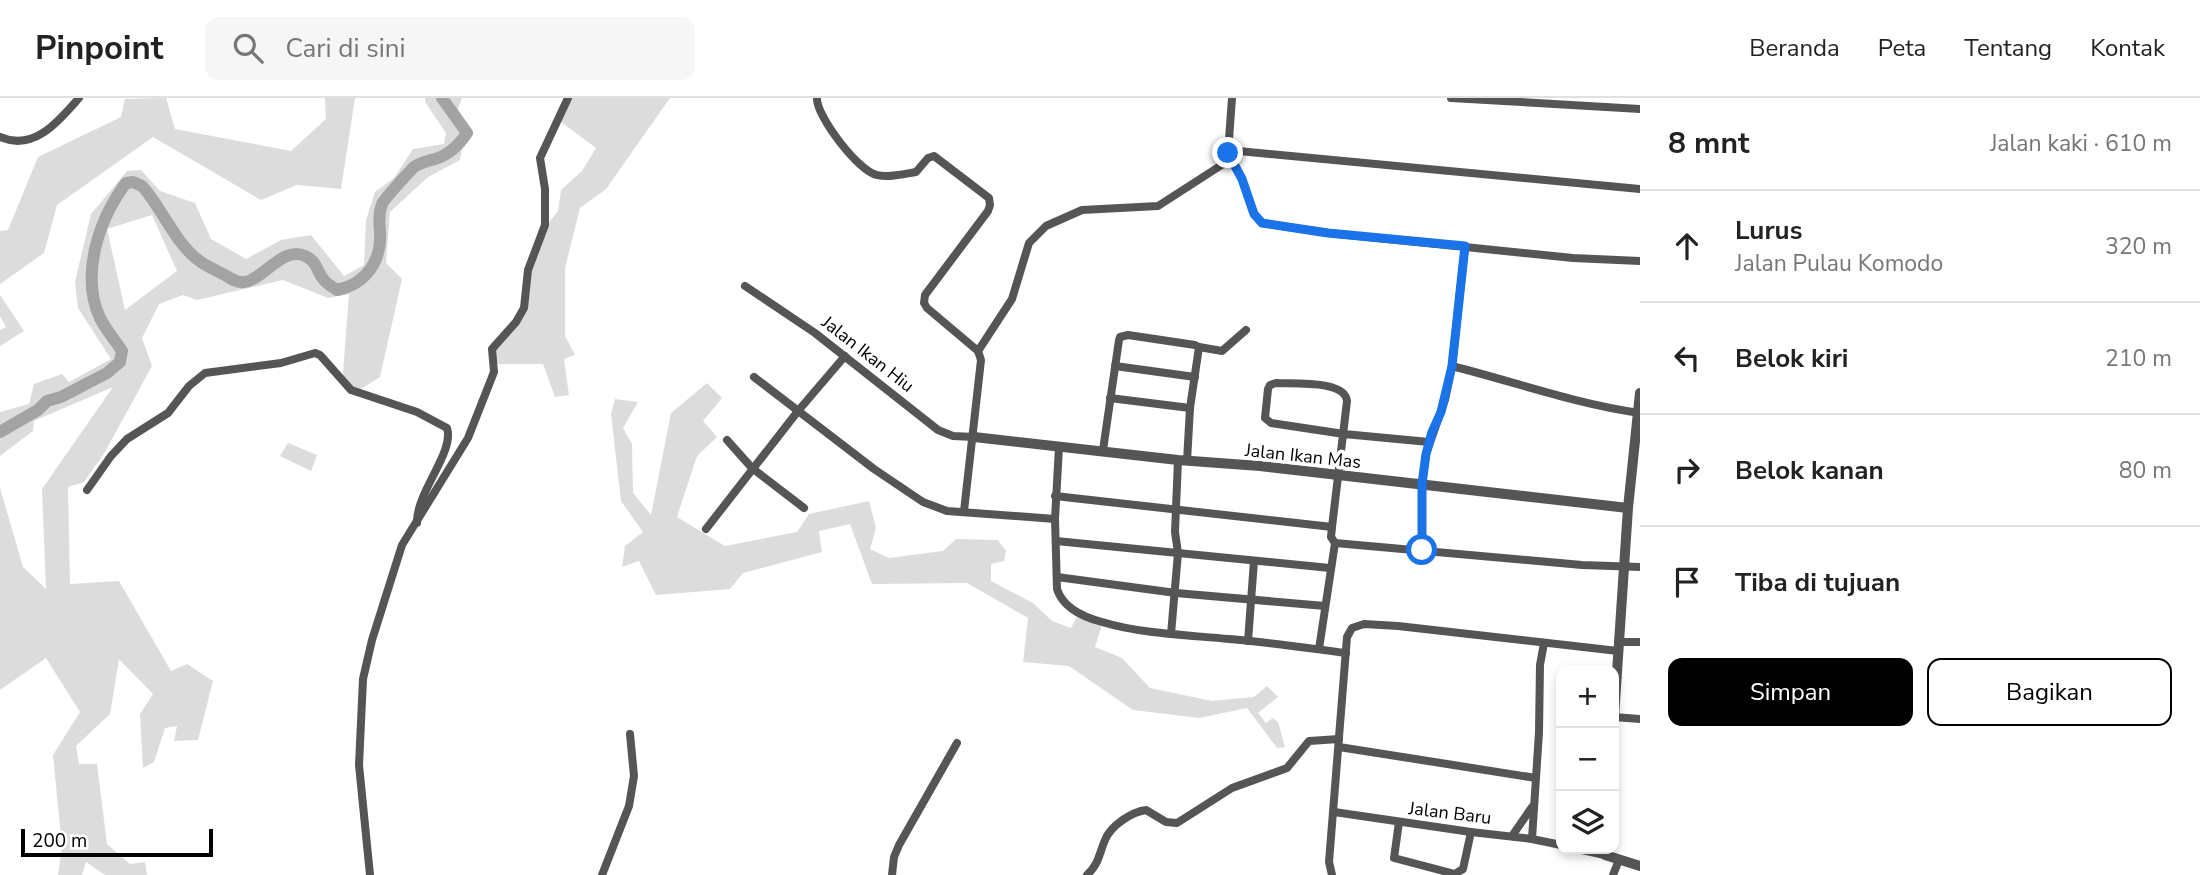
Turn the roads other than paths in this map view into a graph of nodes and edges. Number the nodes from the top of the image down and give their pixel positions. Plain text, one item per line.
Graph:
1 (79, 98) edge
2 (568, 98) edge
3 (817, 98) edge
4 (1233, 98) edge
5 (1451, 98) edge
6 (1501, 100) edge
7 (1640, 109) edge
8 (0, 137) edge
9 (1229, 155) junction
10 (1640, 189) edge
11 (1465, 246) junction
12 (1640, 261) edge
13 (745, 286) dead end
14 (1246, 330) dead end
15 (1199, 347) junction
16 (978, 351) junction
17 (845, 356) junction
18 (1115, 366) junction
19 (1452, 366) junction
20 (754, 377) dead end
21 (1195, 377) junction
22 (1640, 393) edge
23 (1110, 398) junction
24 (1190, 408) junction
25 (798, 411) junction
26 (1639, 413) edge
27 (1344, 434) junction
28 (974, 437) junction
29 (468, 438) junction
30 (727, 440) dead end
31 (1429, 442) junction
32 (1059, 447) junction
33 (446, 450) junction
34 (1103, 450) junction
35 (1182, 460) junction
36 (752, 468) junction
37 (1339, 475) junction
38 (1422, 484) junction
39 (87, 490) dead end
40 (1635, 492) edge
41 (1055, 496) junction
42 (804, 508) dead end
43 (1628, 508) junction
44 (1176, 510) junction
45 (964, 511) junction
46 (1055, 519) junction
47 (417, 523) junction
48 (1332, 527) junction
49 (706, 529) dead end
50 (1056, 541) junction
51 (1335, 543) junction
52 (1422, 550) junction
53 (1178, 553) junction
54 (1254, 561) junction
55 (1640, 567) edge
56 (1330, 568) junction
57 (1625, 568) junction
58 (1057, 577) junction
59 (1176, 593) junction
60 (1250, 600) junction
61 (1325, 606) junction
62 (1171, 634) junction
63 (1248, 640) junction
64 (1640, 642) edge
65 (1544, 643) junction
66 (1618, 646) junction
67 (1319, 649) junction
68 (1346, 653) junction
69 (1617, 665) edge
70 (1619, 717) edge
71 (1640, 719) edge
72 (630, 734) dead end
73 (957, 743) dead end
74 (1339, 743) junction
75 (1536, 778) junction
76 (1533, 804) junction
77 (1334, 812) junction
78 (1399, 822) junction
79 (1471, 832) junction
80 (1512, 836) junction
81 (1532, 839) junction
82 (1556, 844) edge
83 (1608, 854) edge
84 (1619, 860) junction
85 (1640, 866) edge
86 (370, 875) edge
87 (602, 875) edge
88 (892, 875) edge
89 (1087, 875) edge
90 (1332, 875) edge
91 (1613, 875) edge

1 - 8 street
2 - 29 street
3 - 16 street
4 - 9 street
5 - 6 street
6 - 7 street
9 - 10 street
9 - 11 street
9 - 16 street
11 - 12 street
11 - 19 street
13 - 17 street, Jalan Ikan Hiu
14 - 15 street
15 - 18 street
15 - 21 street
16 - 28 street
17 - 25 street
17 - 28 street, Jalan Ikan Hiu
18 - 21 street
18 - 23 street
19 - 26 street
19 - 31 street
20 - 25 street
21 - 24 street
22 - 26 street
23 - 24 street
23 - 34 street
24 - 35 street
25 - 36 street
25 - 45 street
26 - 40 street
27 - 27 street
27 - 31 street
27 - 37 street
28 - 32 street, Jalan Ikan Mas
28 - 45 street
29 - 33 street
29 - 47 street
30 - 36 street
31 - 38 street
32 - 34 street, Jalan Ikan Mas
32 - 41 street
33 - 39 street
33 - 47 street
34 - 35 street, Jalan Ikan Mas
35 - 37 street, Jalan Ikan Mas
35 - 44 street
36 - 42 street
36 - 49 street
37 - 38 street, Jalan Ikan Mas
37 - 48 street
38 - 43 street, Jalan Ikan Mas
38 - 52 street
40 - 43 street
41 - 44 street
41 - 46 street
43 - 57 street
44 - 48 street
44 - 53 street
45 - 46 street
46 - 50 street
47 - 86 street
48 - 51 street
50 - 53 street
50 - 58 street
51 - 52 street
51 - 56 street
52 - 57 street
53 - 54 street
53 - 59 street
54 - 56 street
54 - 60 street
55 - 57 street
56 - 61 street
57 - 66 street
58 - 59 street
58 - 62 street
59 - 60 street
59 - 62 street
60 - 61 street
60 - 63 street
61 - 67 street
62 - 63 street
63 - 67 street
64 - 66 street
65 - 66 street
65 - 68 street
65 - 75 street
66 - 69 street
67 - 68 street
68 - 74 street
70 - 71 street
72 - 87 street
73 - 88 street
74 - 75 street
74 - 77 street
74 - 89 street
75 - 76 street
76 - 80 street
76 - 81 street
77 - 78 street, Jalan Baru
77 - 90 street
78 - 79 street, Jalan Baru
78 - 79 street
79 - 80 street, Jalan Baru
80 - 81 street, Jalan Baru
81 - 82 street, Jalan Baru
83 - 84 street
84 - 85 street
84 - 91 street

